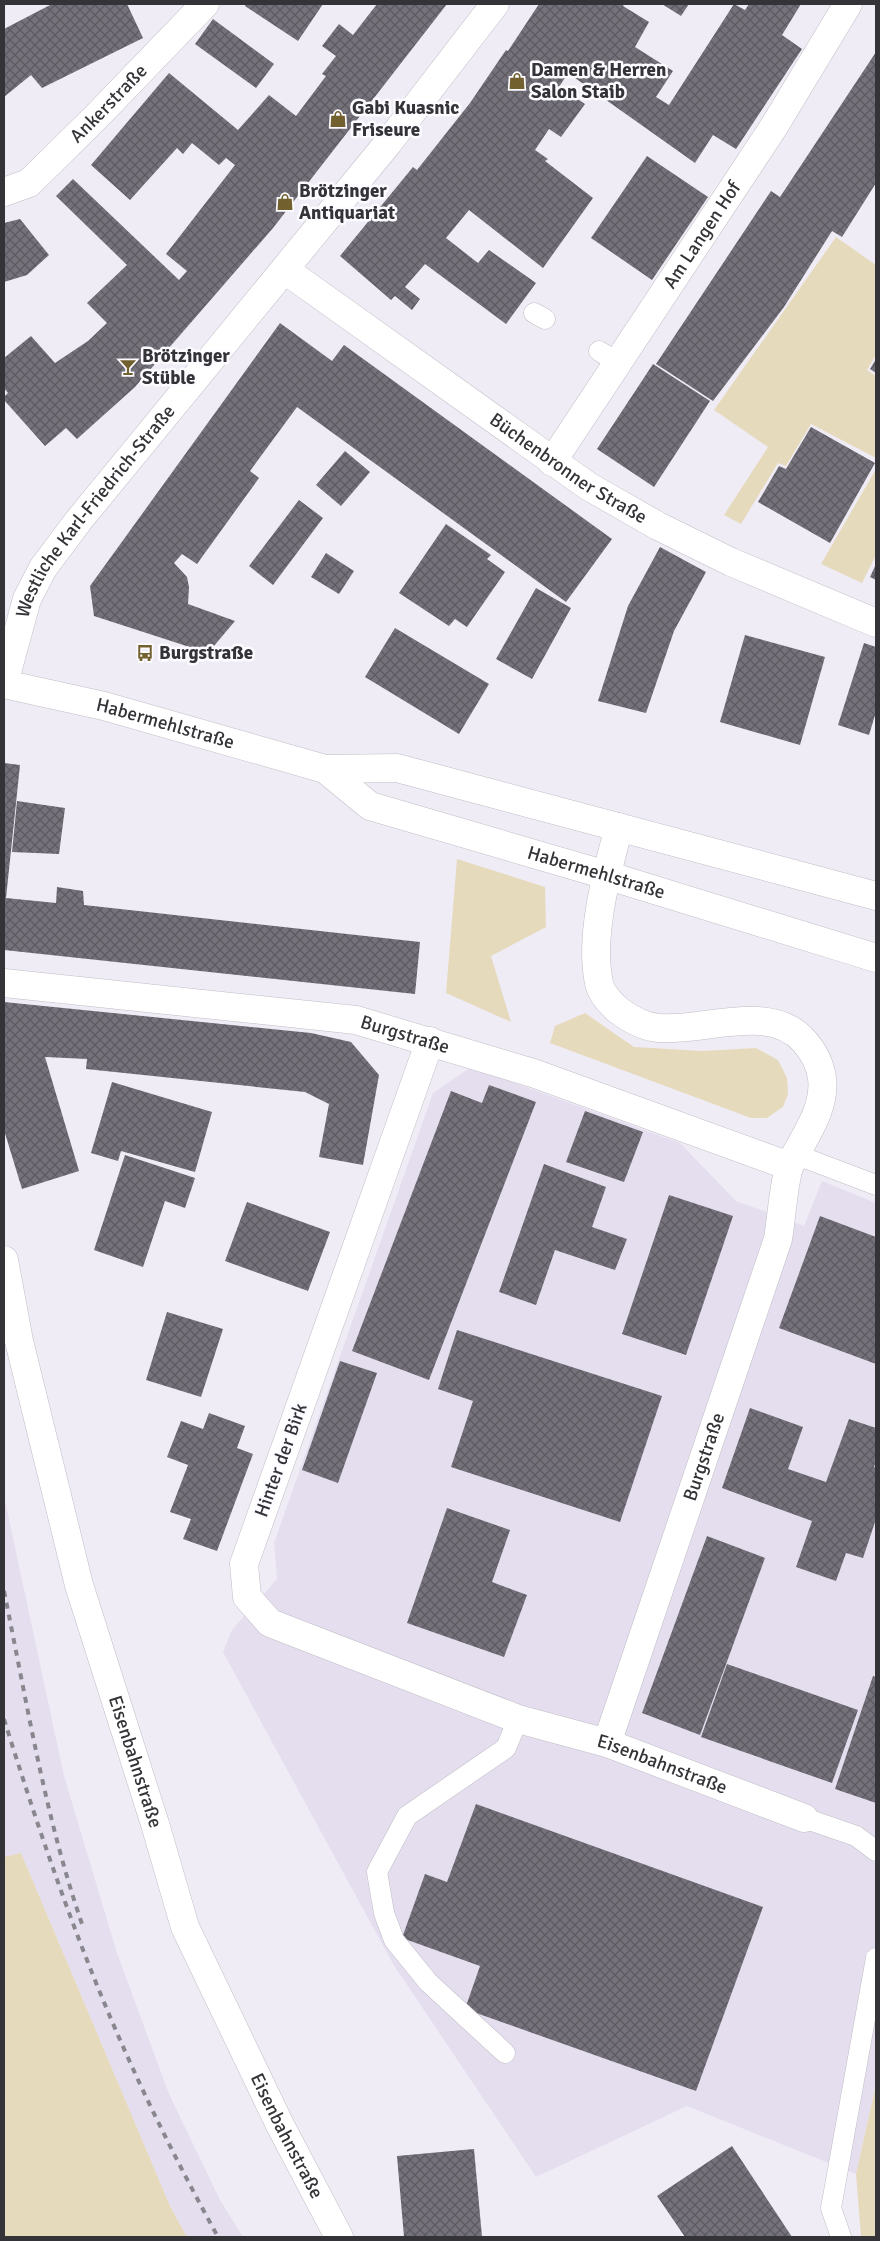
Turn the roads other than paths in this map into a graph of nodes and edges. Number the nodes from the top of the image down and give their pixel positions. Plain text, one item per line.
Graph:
1 (205, 4) edge
2 (495, 4) edge
3 (848, 4) edge
4 (4, 192) edge
5 (284, 270) junction
6 (552, 462) junction
7 (876, 623) edge
8 (4, 683) edge
9 (325, 769) junction
10 (619, 827) junction
11 (606, 875) junction
12 (876, 896) edge
13 (876, 958) edge
14 (4, 982) edge
15 (430, 1041) junction
16 (793, 1160) junction
17 (876, 1185) edge
18 (4, 1260) edge
19 (518, 1719) junction
20 (607, 1743) junction
21 (804, 1818) joint
22 (876, 1850) edge
23 (876, 1958) edge
24 (505, 2053) dead end
25 (339, 2237) edge
26 (841, 2237) edge

1 - 4 street, Ankerstraße
2 - 5 street, Westliche Karl-Friedrich-Straße
3 - 6 street, Am Langen Hof
5 - 6 street, Büchenbronner Straße
5 - 8 street, Westliche Karl-Friedrich-Straße
6 - 7 street, Büchenbronner Straße
8 - 9 street, Habermehlstraße
9 - 10 street, Habermehlstraße
9 - 11 street, Habermehlstraße
10 - 11 street, Burgstraße
10 - 12 street, Habermehlstraße
11 - 13 street, Habermehlstraße
11 - 16 street, Burgstraße
14 - 15 street, Burgstraße
15 - 16 street, Burgstraße
15 - 19 street, Hinter der Birk
16 - 17 lane, Burgstraße
16 - 20 street, Burgstraße
18 - 25 street, Eisenbahnstraße
19 - 20 street, Eisenbahnstraße
19 - 24 lane
20 - 21 street, Eisenbahnstraße
21 - 22 lane
23 - 26 lane

